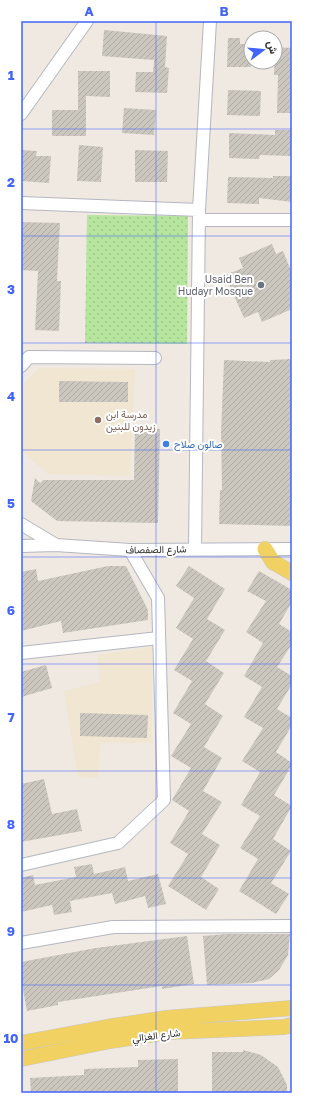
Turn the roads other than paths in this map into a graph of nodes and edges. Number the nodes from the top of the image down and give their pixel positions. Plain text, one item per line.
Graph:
1 (87, 21) edge
2 (210, 21) edge
3 (21, 114) edge
4 (21, 203) edge
5 (199, 215) junction
6 (292, 220) edge
7 (155, 358) dead end
8 (21, 366) edge
9 (21, 524) edge
10 (56, 545) junction
11 (21, 546) edge
12 (195, 549) junction
13 (265, 549) junction
14 (292, 549) edge
15 (130, 550) junction
16 (292, 573) edge
17 (159, 638) junction
18 (21, 653) edge
19 (21, 865) edge
20 (292, 926) edge
21 (21, 943) edge
22 (292, 1008) edge
23 (292, 1025) edge
24 (21, 1043) edge
25 (21, 1059) edge

1 - 3 street
2 - 5 street
4 - 5 street
5 - 6 street
5 - 12 street
7 - 8 street
9 - 10 street
10 - 11 street, شارع الصفصاف
10 - 15 street, شارع الصفصاف
12 - 13 street, شارع الصفصاف
12 - 15 street, شارع الصفصاف
13 - 14 street, شارع الصفصاف
13 - 16 main road
15 - 17 street
17 - 18 street
17 - 19 street
20 - 21 street
22 - 24 main road, شارع الغزالي
23 - 25 main road, شارع الغزالي

